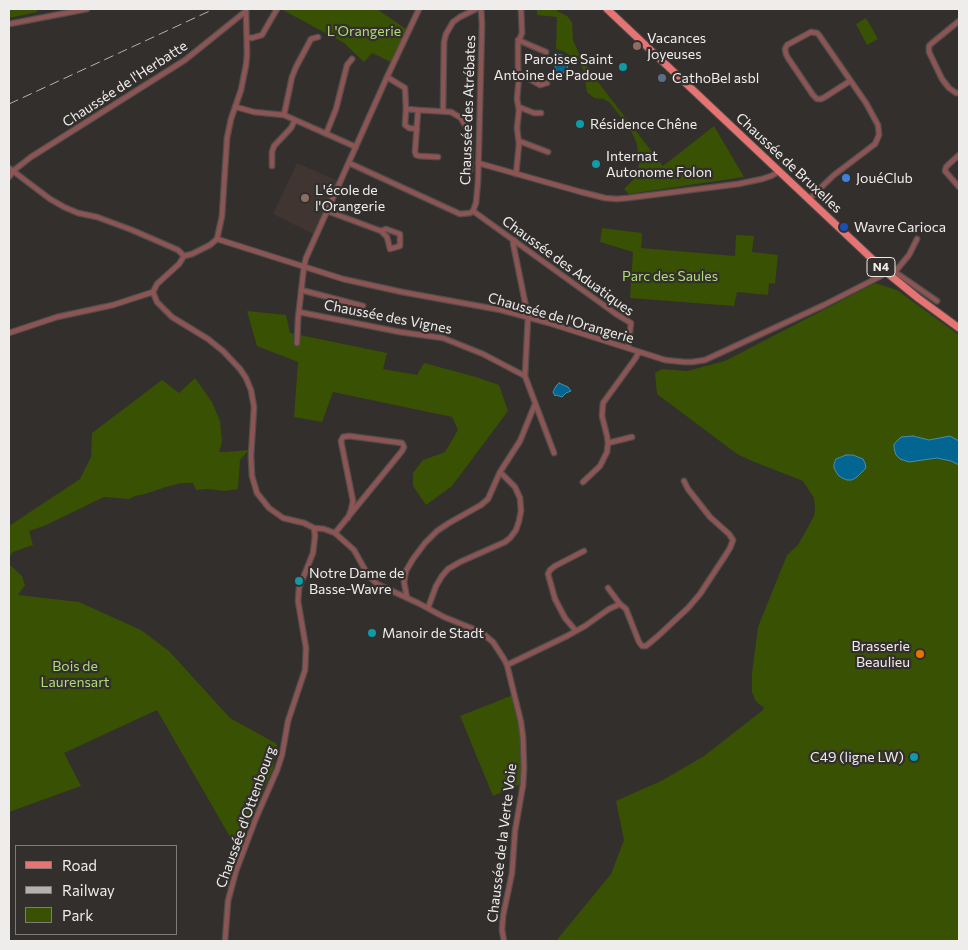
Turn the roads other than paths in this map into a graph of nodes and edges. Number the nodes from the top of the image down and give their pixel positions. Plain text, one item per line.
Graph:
1 (87, 9) edge
2 (277, 9) edge
3 (420, 9) edge
4 (476, 9) edge
5 (481, 9) edge
6 (521, 9) edge
7 (607, 9) edge
8 (246, 10) edge
9 (959, 21) edge
10 (9, 24) edge
11 (247, 37) junction
12 (318, 37) dead end
13 (518, 40) junction
14 (546, 52) dead end
15 (352, 59) dead end
16 (519, 73) junction
17 (387, 77) junction
18 (850, 81) junction
19 (547, 83) dead end
20 (959, 93) edge
21 (236, 107) junction
22 (518, 107) junction
23 (406, 109) junction
24 (418, 110) junction
25 (442, 111) junction
26 (541, 114) dead end
27 (284, 115) junction
28 (295, 120) junction
29 (416, 129) junction
30 (326, 134) junction
31 (519, 141) junction
32 (470, 146) junction
33 (478, 146) junction
34 (356, 147) junction
35 (548, 152) dead end
36 (959, 155) edge
37 (438, 157) dead end
38 (470, 157) junction
39 (478, 157) junction
40 (349, 163) junction
41 (478, 163) junction
42 (272, 166) dead end
43 (11, 169) edge
44 (470, 170) dead end
45 (780, 171) junction
46 (516, 174) junction
47 (9, 177) edge
48 (959, 187) edge
49 (809, 199) junction
50 (327, 211) junction
51 (473, 212) junction
52 (381, 231) junction
53 (217, 239) junction
54 (917, 239) dead end
55 (514, 240) junction
56 (184, 256) junction
57 (304, 266) junction
58 (891, 273) junction
59 (301, 290) junction
60 (153, 292) junction
61 (937, 301) dead end
62 (363, 306) dead end
63 (299, 312) junction
64 (528, 317) junction
65 (959, 328) edge
66 (9, 333) edge
67 (297, 343) dead end
68 (628, 348) junction
69 (639, 352) junction
70 (525, 376) junction
71 (535, 404) junction
72 (632, 437) dead end
73 (608, 443) junction
74 (554, 452) dead end
75 (500, 472) junction
76 (684, 481) dead end
77 (583, 482) dead end
78 (348, 518) junction
79 (314, 528) junction
80 (335, 534) junction
81 (584, 551) dead end
82 (608, 588) dead end
83 (407, 598) junction
84 (620, 604) junction
85 (428, 608) junction
86 (576, 631) junction
87 (507, 666) junction
88 (225, 941) edge
89 (504, 941) edge

1 - 10 street
2 - 11 street
3 - 17 street
4 - 25 street
5 - 33 street, Chaussée des Atrébates
6 - 13 street
7 - 45 main road, Chaussée de Bruxelles / N4
8 - 11 street
8 - 43 street, Chaussée de l'Herbatte
9 - 20 street
11 - 21 street
12 - 27 street
13 - 14 street
13 - 16 street
15 - 30 street
16 - 19 street
16 - 22 street
17 - 23 street
17 - 34 street
18 - 18 street
18 - 49 street
21 - 27 street
21 - 53 street
22 - 26 street
22 - 31 street
23 - 24 street
23 - 29 street
24 - 25 street
24 - 29 street
25 - 32 street
27 - 28 street
28 - 30 street
28 - 42 street
29 - 37 street
30 - 34 street
31 - 35 street
31 - 46 street
32 - 33 street
32 - 38 street
33 - 39 street, Chaussée des Atrébates
34 - 40 street
36 - 48 street
38 - 39 street
38 - 44 street
39 - 41 street, Chaussée des Atrébates
40 - 50 street
40 - 51 street
41 - 46 street
41 - 51 street, Chaussée des Atrébates
43 - 47 street, Chaussée de l'Herbatte
43 - 56 street
45 - 46 street
45 - 49 main road, Chaussée de Bruxelles / N4
49 - 58 main road, Chaussée de Bruxelles / N4
50 - 52 street
50 - 57 street
51 - 55 street, Chaussée des Aduatiques
52 - 52 street
53 - 56 street
53 - 57 street, Chaussée de l'Orangerie
54 - 58 street
55 - 64 street
55 - 68 street, Chaussée des Aduatiques
56 - 60 street
57 - 59 street
57 - 64 street, Chaussée de l'Orangerie
58 - 61 street
58 - 65 main road, Chaussée de Bruxelles / N4
58 - 69 street, Chaussée de l'Orangerie
59 - 62 street
59 - 63 street
60 - 66 street
60 - 79 street
63 - 67 street
63 - 70 street, Chaussée des Vignes
64 - 68 street, Chaussée de l'Orangerie
64 - 70 street
68 - 69 street, Chaussée de l'Orangerie
69 - 73 street
70 - 71 street
71 - 74 street
71 - 75 street
72 - 73 street
73 - 77 street
75 - 83 street
75 - 85 street
76 - 84 street
78 - 78 street
78 - 80 street
79 - 80 street, Chaussée de la Verte Voie
79 - 88 street, Chaussée d'Ottenbourg
80 - 83 street, Chaussée de la Verte Voie
81 - 86 street
82 - 84 street
83 - 85 street, Chaussée de la Verte Voie
84 - 86 street
85 - 87 street, Chaussée de la Verte Voie
86 - 87 street
87 - 89 street, Chaussée de la Verte Voie

